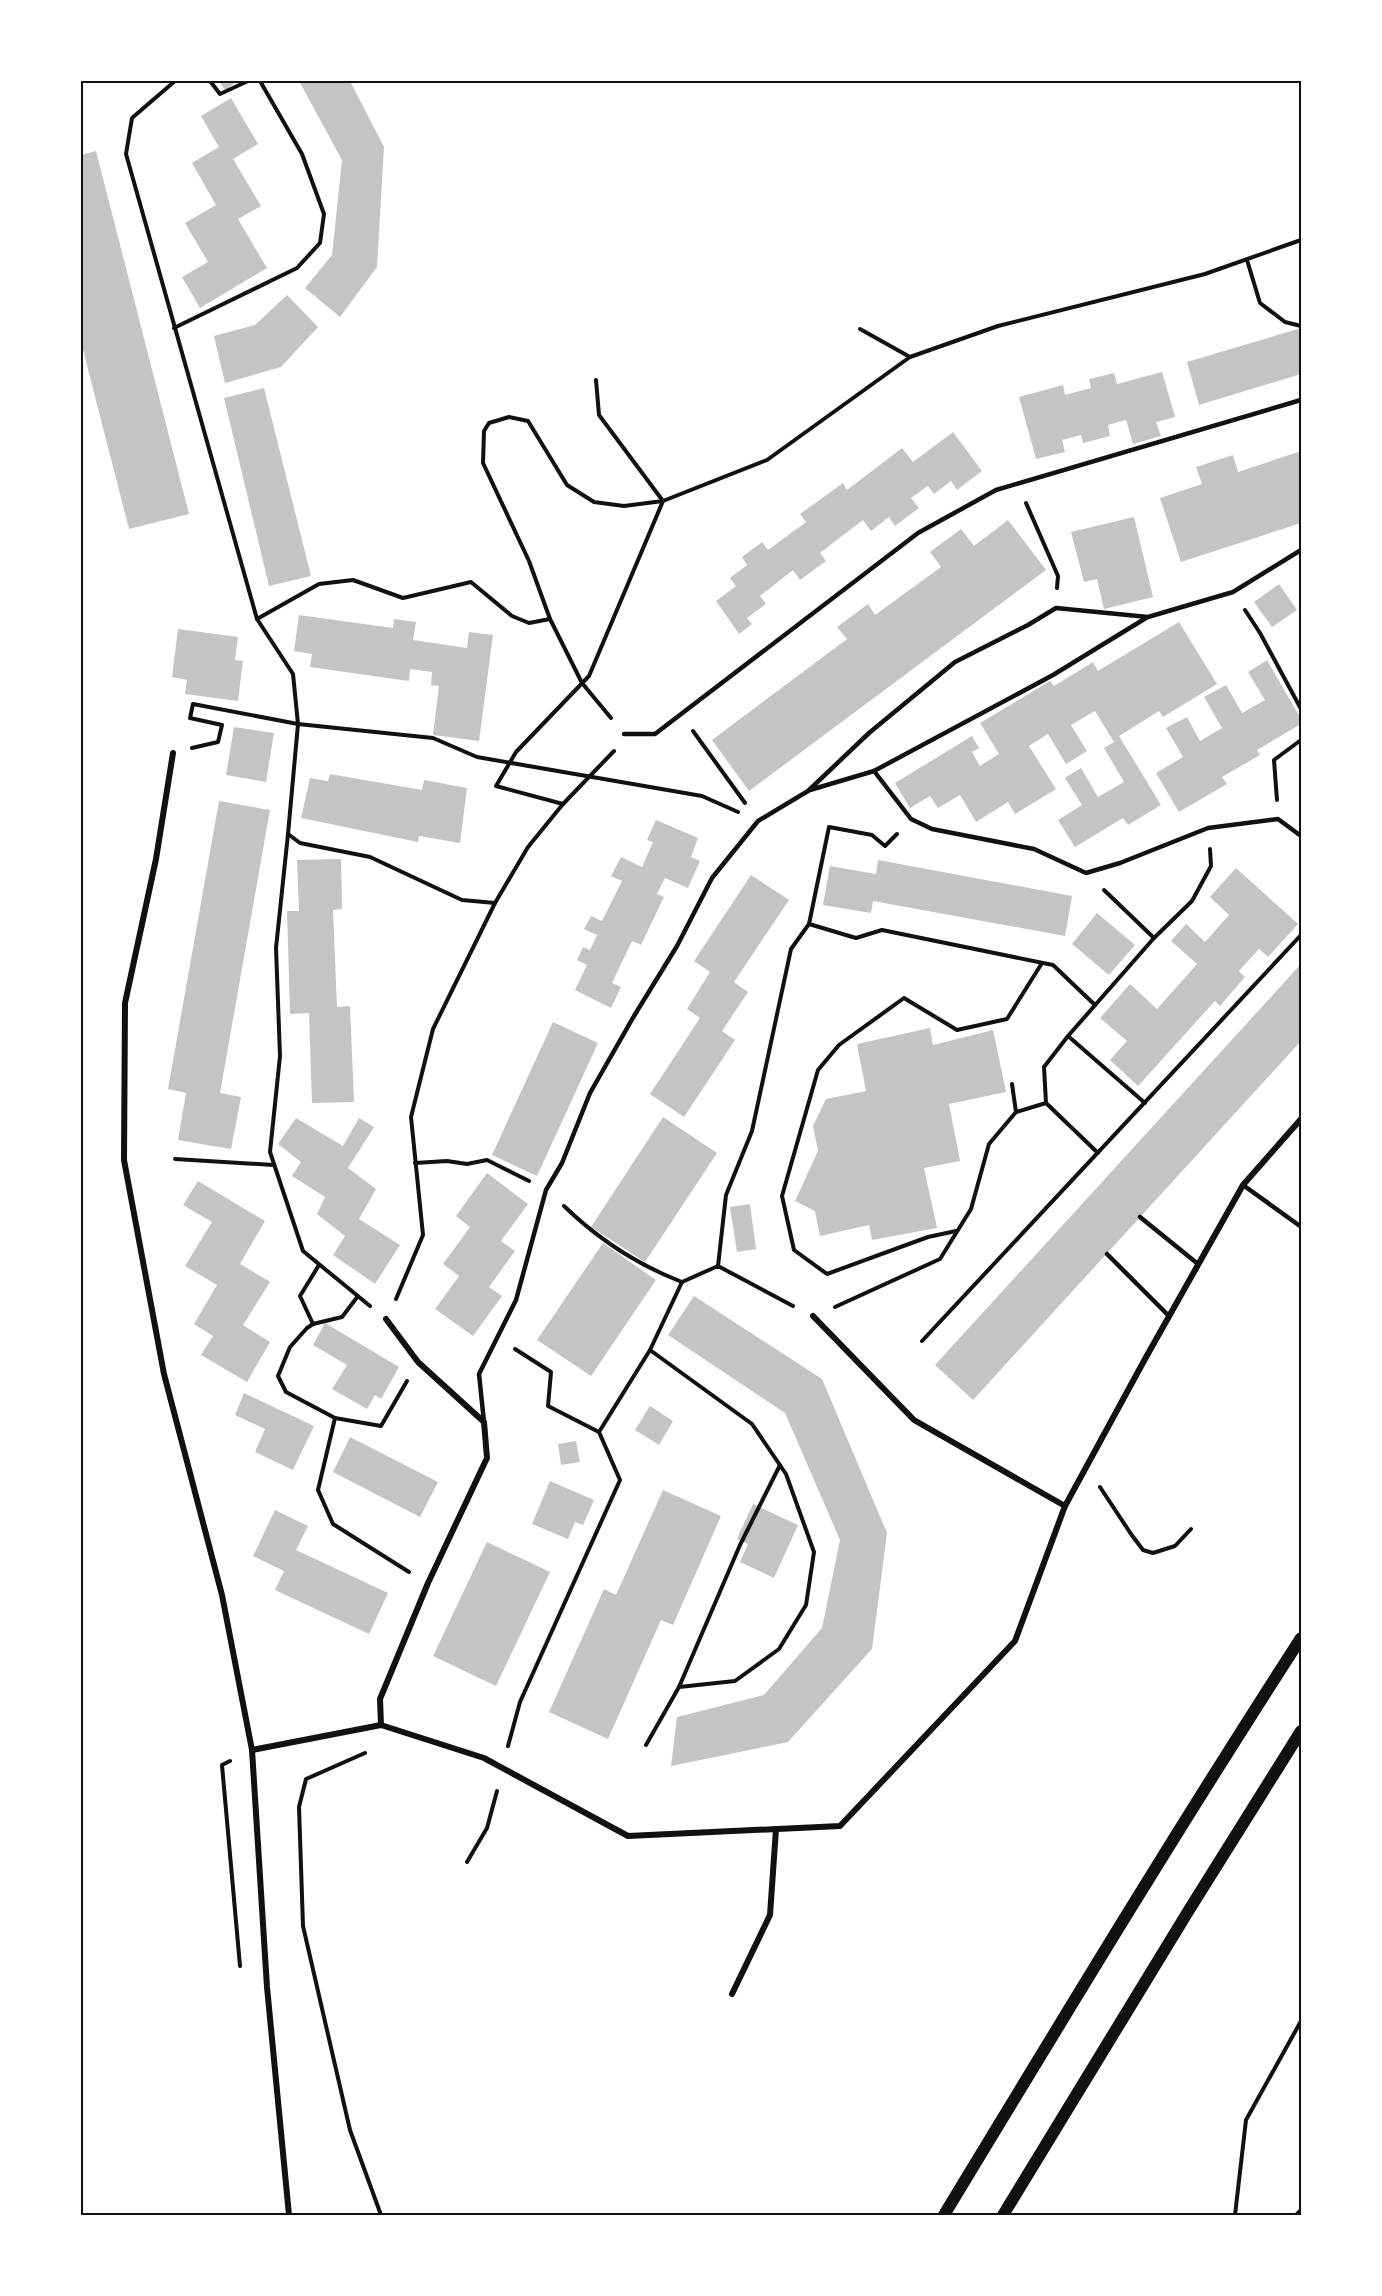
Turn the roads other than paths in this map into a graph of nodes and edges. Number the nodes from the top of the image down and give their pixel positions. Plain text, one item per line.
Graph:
1 (1301, 400) edge
2 (1301, 550) edge
3 (1148, 617) junction
4 (624, 734) road end
5 (173, 753) road end
6 (874, 771) junction
7 (808, 791) junction
8 (1301, 836) edge
9 (1301, 1119) edge
10 (1243, 1185) junction
11 (1140, 1217) dead end
12 (1300, 1226) edge
13 (1107, 1254) dead end
14 (1198, 1264) junction
15 (813, 1316) road end
16 (1169, 1316) junction
17 (386, 1319) road end
18 (484, 1422) junction
19 (1065, 1506) junction
20 (1301, 1638) edge
21 (381, 1725) junction
22 (1301, 1731) edge
23 (252, 1750) junction
24 (776, 1829) junction
25 (732, 1994) dead end
26 (289, 2215) edge
27 (945, 2215) edge
28 (1003, 2215) edge

1 - 4 lane
2 - 3 lane
3 - 6 lane
3 - 7 lane
5 - 23 street
6 - 7 lane
6 - 8 lane
7 - 18 lane
9 - 10 street
10 - 12 lane
10 - 14 street
11 - 14 lane
13 - 16 lane
14 - 16 street
15 - 19 street
16 - 19 street
17 - 18 street
18 - 21 street
19 - 24 street
20 - 27 main road
21 - 23 street
21 - 24 street
22 - 28 main road
23 - 26 street
24 - 25 street

